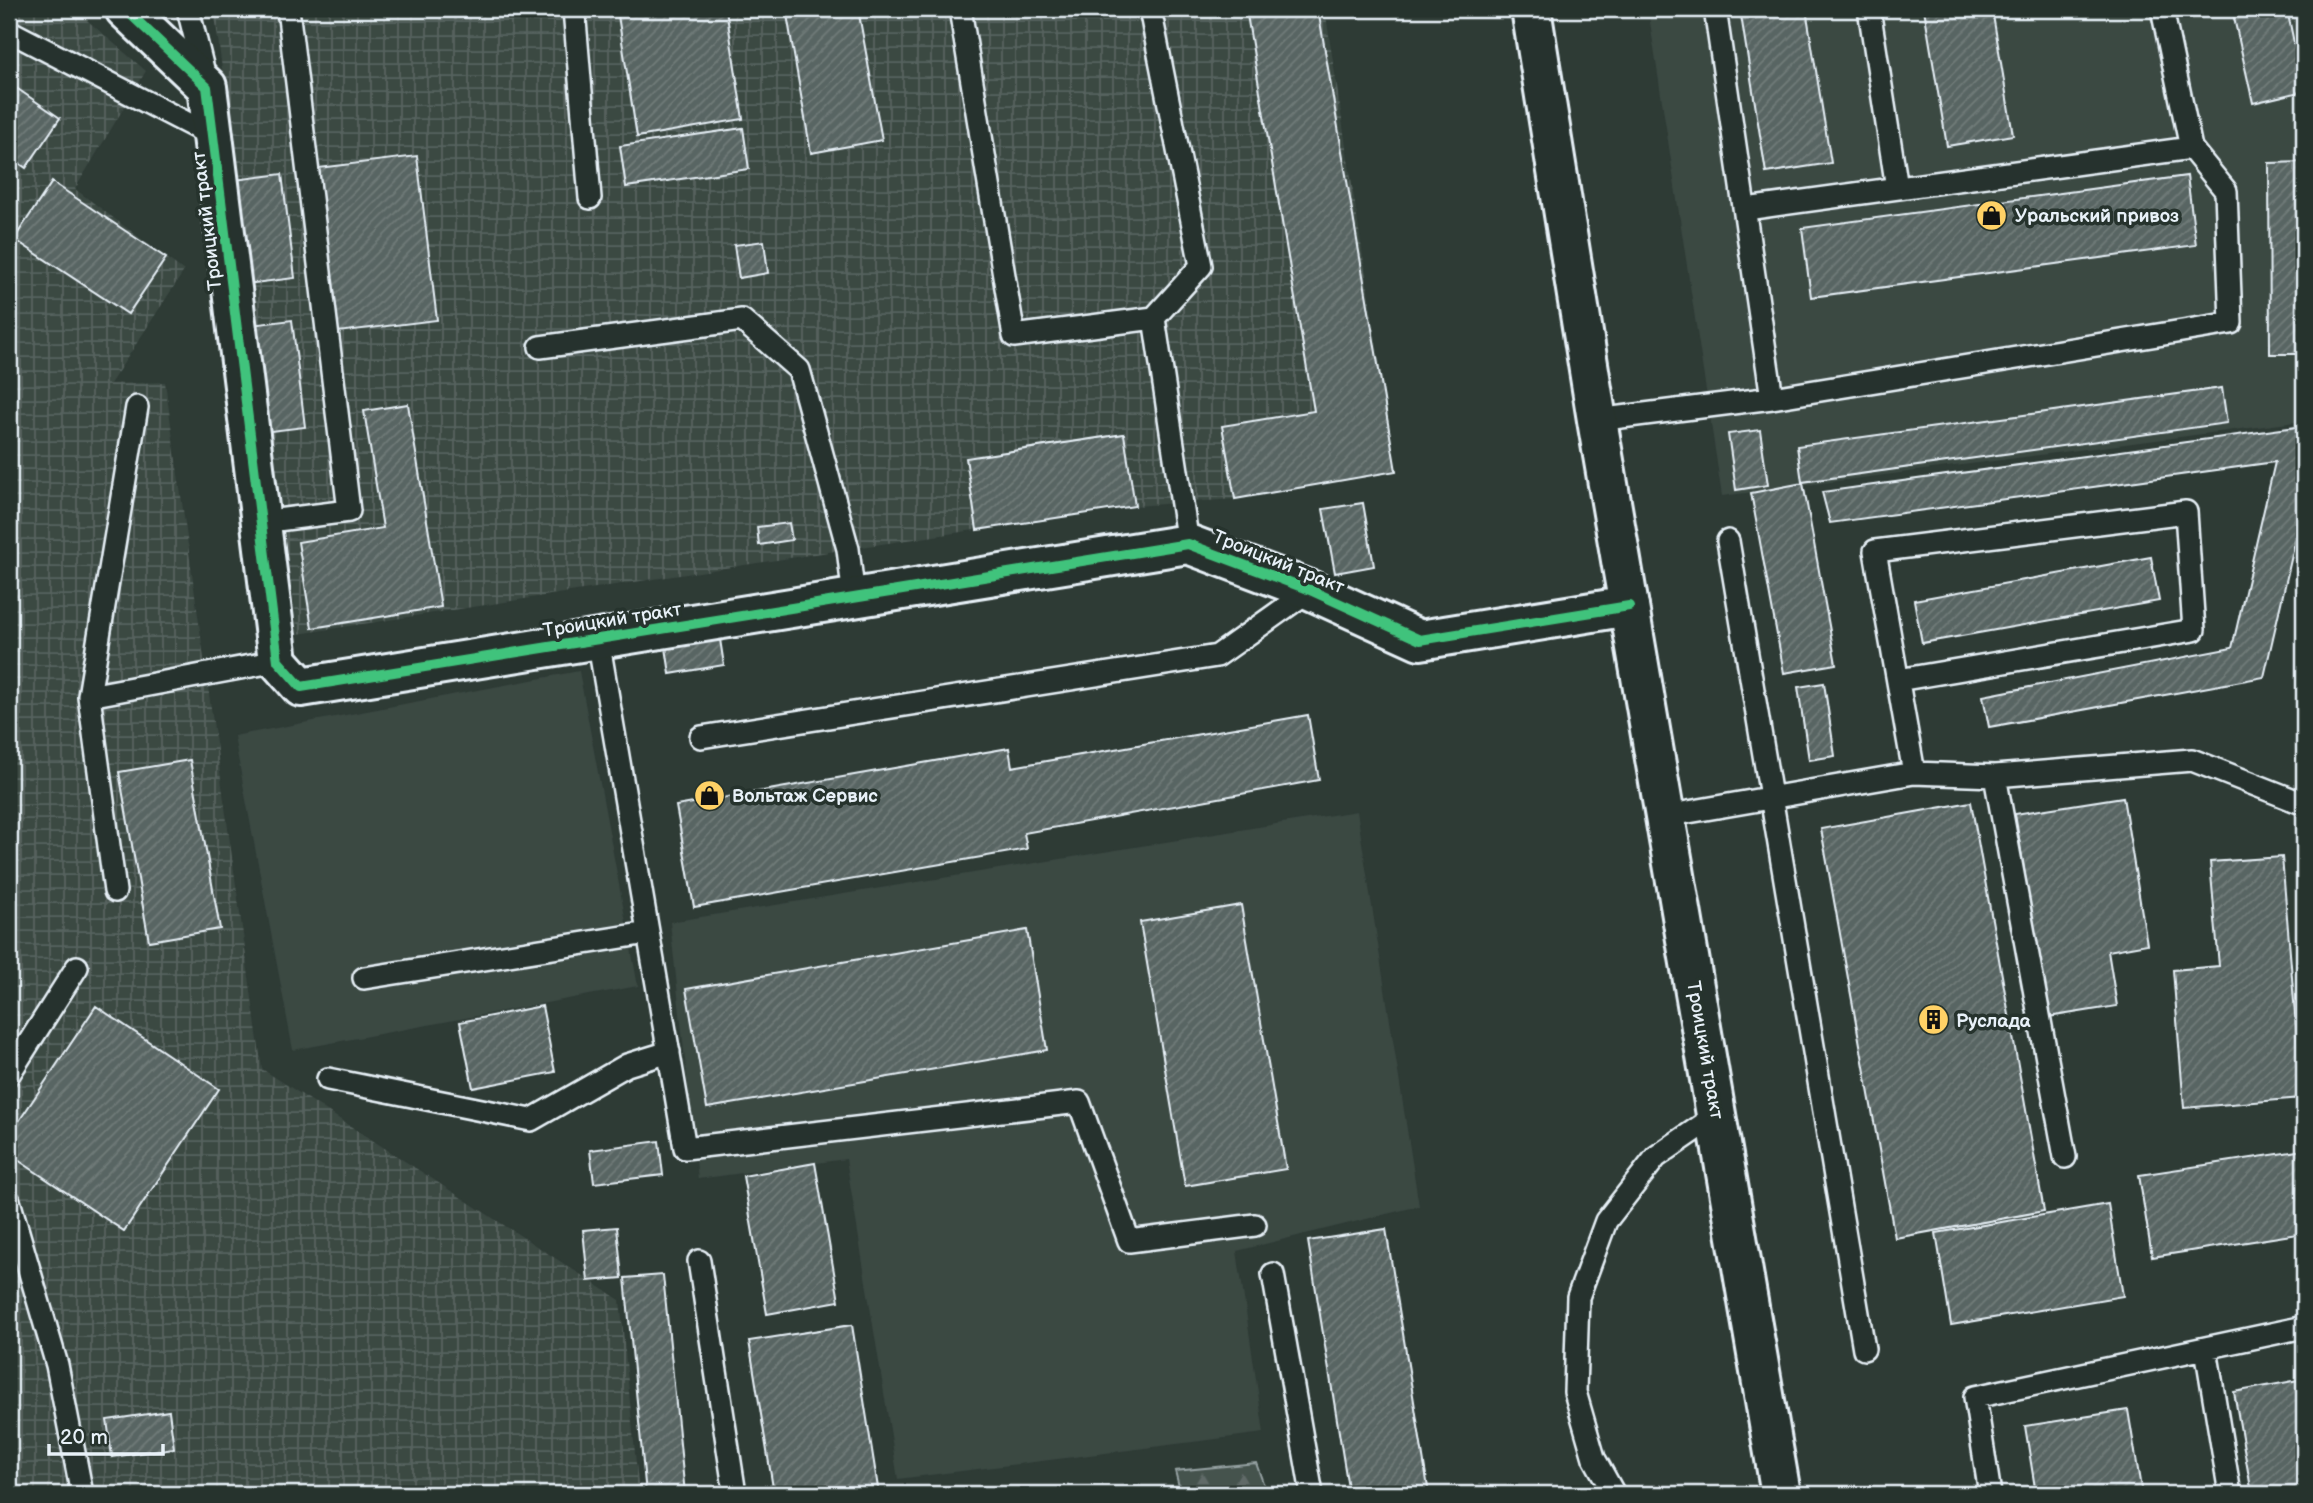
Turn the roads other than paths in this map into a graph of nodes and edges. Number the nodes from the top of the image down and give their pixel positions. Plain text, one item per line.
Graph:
1 (125, 9) edge
2 (188, 9) edge
3 (288, 9) edge
4 (574, 9) edge
5 (960, 9) edge
6 (1150, 9) edge
7 (1531, 9) edge
8 (1714, 9) edge
9 (1869, 9) edge
10 (2162, 9) edge
11 (9, 31) edge
12 (208, 87) junction
13 (214, 137) junction
14 (2191, 148) junction
15 (1897, 188) junction
16 (590, 198) dead end
17 (1746, 209) junction
18 (1154, 318) junction
19 (540, 347) dead end
20 (1772, 398) junction
21 (137, 407) dead end
22 (1597, 420) junction
23 (261, 522) junction
24 (1728, 541) dead end
25 (1188, 544) junction
26 (1310, 590) junction
27 (854, 598) junction
28 (1629, 606) junction
29 (598, 639) junction
30 (278, 661) junction
31 (1899, 680) junction
32 (89, 696) junction
33 (701, 737) dead end
34 (1914, 773) junction
35 (1995, 776) junction
36 (1771, 797) junction
37 (2304, 804) edge
38 (1665, 816) junction
39 (115, 891) dead end
40 (648, 933) junction
41 (77, 967) dead end
42 (364, 978) dead end
43 (668, 1052) junction
44 (9, 1074) edge
45 (328, 1079) dead end
46 (1717, 1115) junction
47 (2065, 1157) dead end
48 (9, 1201) edge
49 (1255, 1225) dead end
50 (699, 1261) dead end
51 (1273, 1274) dead end
52 (2304, 1328) edge
53 (1864, 1349) dead end
54 (2206, 1349) junction
55 (82, 1494) edge
56 (735, 1494) edge
57 (1312, 1494) edge
58 (1614, 1494) edge
59 (1781, 1494) edge
60 (1990, 1494) edge
61 (2231, 1494) edge

1 - 12 street
2 - 12 lane
3 - 23 lane
4 - 16 lane
5 - 18 lane
6 - 18 lane
7 - 22 street, Троицкий тракт
8 - 17 lane
9 - 15 lane
10 - 14 lane
11 - 13 lane
12 - 13 street, Троицкий тракт
13 - 23 street, Троицкий тракт
14 - 15 lane
14 - 20 lane
15 - 17 lane
17 - 20 lane
18 - 25 lane
19 - 27 lane
20 - 22 lane
21 - 32 lane
22 - 28 street, Троицкий тракт
23 - 30 street, Троицкий тракт
24 - 36 lane
25 - 26 street, Троицкий тракт
25 - 27 street, Троицкий тракт
26 - 28 street, Троицкий тракт
26 - 33 lane
27 - 29 street, Троицкий тракт
28 - 38 street, Троицкий тракт
29 - 30 street, Троицкий тракт
29 - 40 lane
30 - 32 lane
31 - 31 lane
31 - 34 lane
32 - 39 lane
34 - 35 lane
34 - 36 lane
35 - 37 lane
35 - 47 lane
36 - 38 lane
36 - 53 lane
38 - 46 street, Троицкий тракт
40 - 42 lane
40 - 43 lane
41 - 44 lane
43 - 45 lane
43 - 49 lane
46 - 58 lane
46 - 59 street, Троицкий тракт
48 - 55 lane
50 - 56 lane
51 - 57 lane
52 - 54 lane
54 - 60 lane
54 - 61 lane

